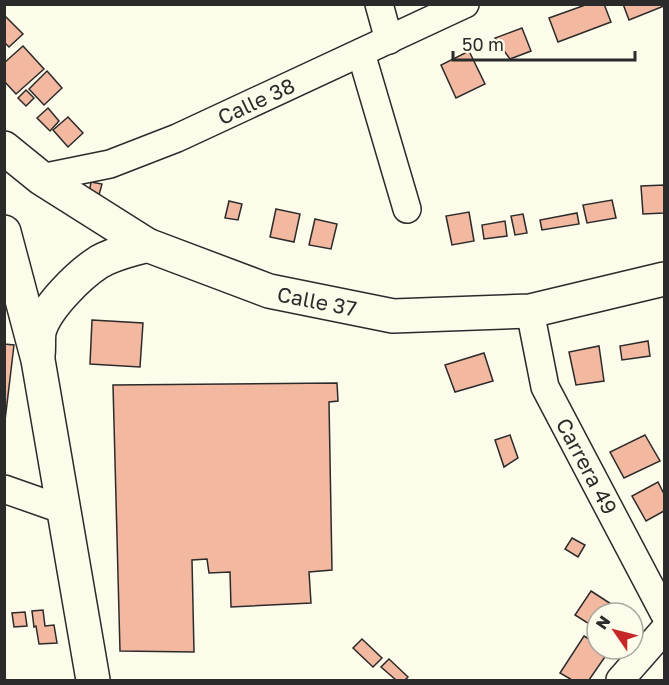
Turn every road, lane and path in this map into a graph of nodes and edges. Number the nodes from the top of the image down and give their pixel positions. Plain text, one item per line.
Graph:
1 (379, 4) edge
2 (465, 4) edge
3 (389, 40) junction
4 (361, 53) junction
5 (4, 148) edge
6 (41, 178) junction
7 (407, 209) dead end
8 (6, 238) edge
9 (147, 245) junction
10 (664, 279) edge
11 (530, 311) junction
12 (38, 360) junction
13 (4, 489) edge
14 (64, 510) junction
15 (664, 613) edge
16 (664, 630) edge
17 (93, 681) edge
18 (620, 681) edge

1 - 3 street
2 - 3 street, Calle 38
3 - 4 street, Calle 38
4 - 6 street, Calle 38
4 - 7 street
5 - 6 main road, Calle 37
6 - 9 main road, Calle 37
8 - 12 main road
9 - 11 main road, Calle 37
9 - 12 main road
10 - 11 main road, Calle 37
11 - 15 street, Carrera 49
12 - 14 main road
13 - 14 street
14 - 17 main road
16 - 18 street

